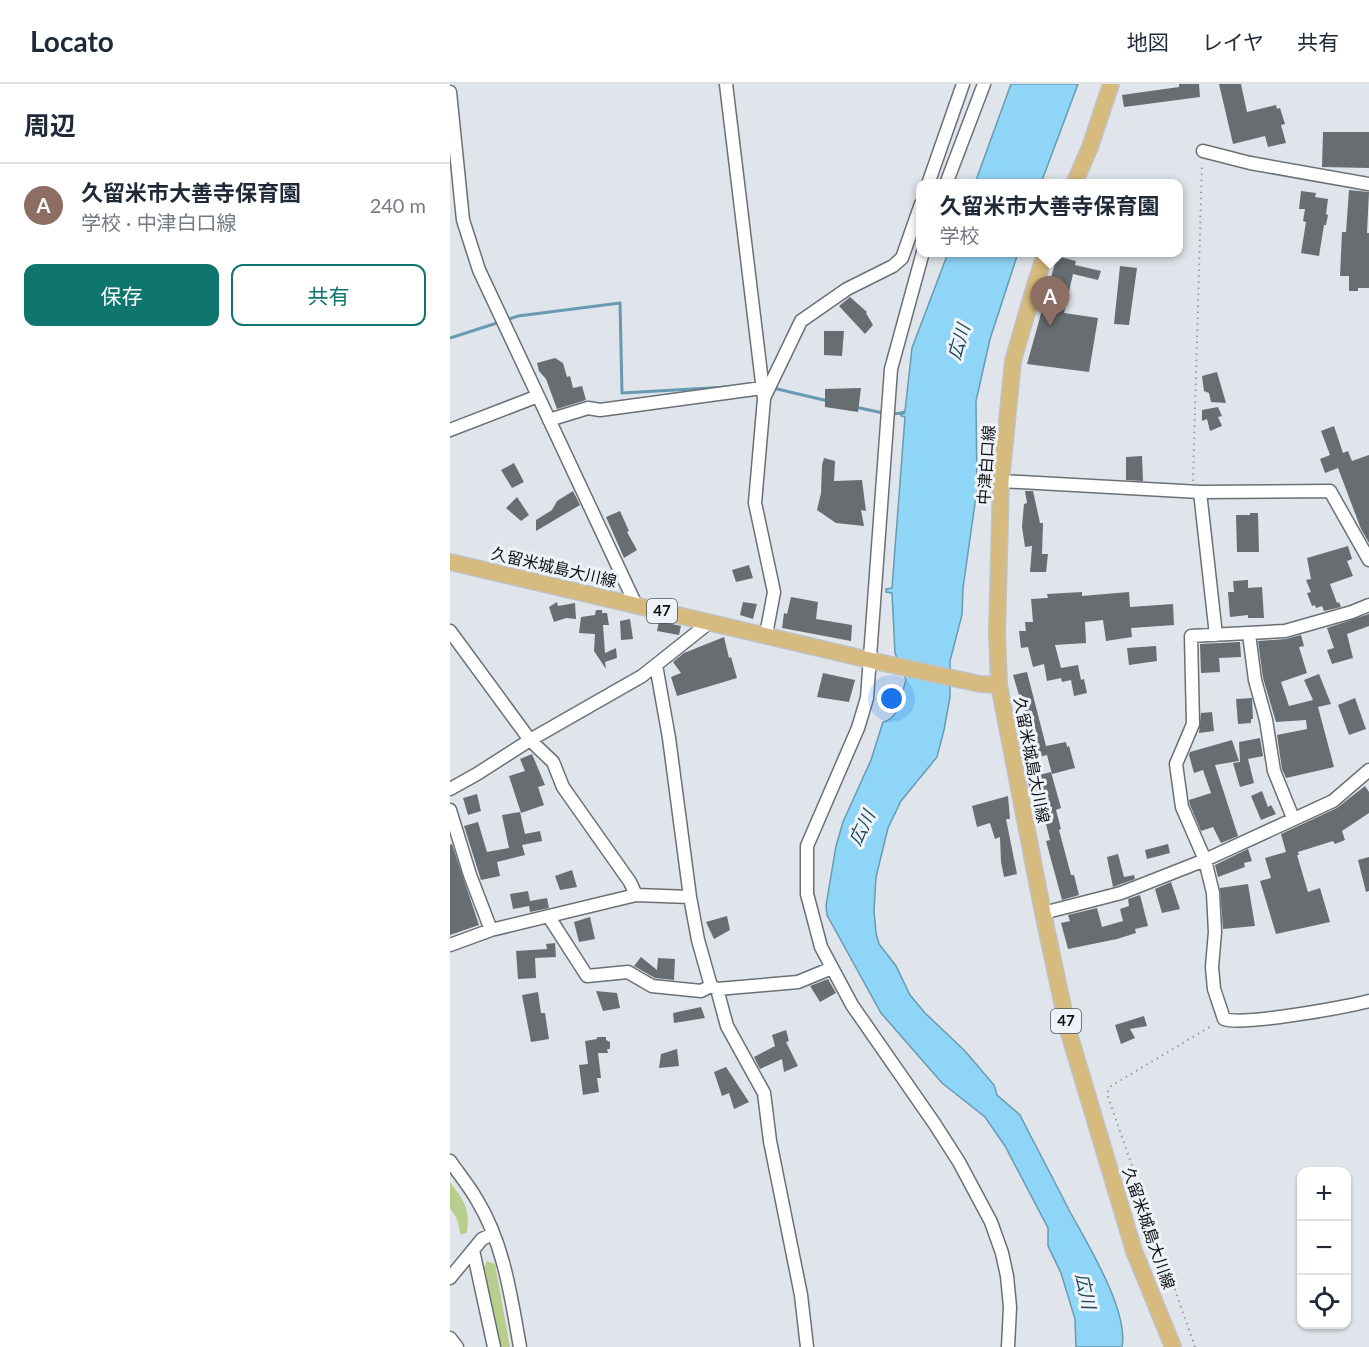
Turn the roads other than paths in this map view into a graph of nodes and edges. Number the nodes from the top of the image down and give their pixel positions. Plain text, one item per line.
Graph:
1 (726, 84) edge
2 (963, 84) edge
3 (984, 84) edge
4 (1111, 84) edge
5 (450, 92) edge
6 (1203, 151) road end
7 (929, 179) edge
8 (948, 179) edge
9 (1076, 179) edge
10 (1369, 184) edge
11 (916, 218) edge
12 (922, 257) edge
13 (1044, 257) edge
14 (763, 394) junction
15 (538, 396) junction
16 (549, 420) junction
17 (450, 430) edge
18 (1001, 481) junction
19 (1196, 492) junction
20 (1369, 560) edge
21 (450, 562) edge
22 (1369, 604) edge
23 (636, 605) junction
24 (710, 622) junction
25 (450, 631) edge
26 (1249, 634) junction
27 (766, 635) junction
28 (1216, 635) junction
29 (872, 661) junction
30 (656, 665) junction
31 (999, 685) junction
32 (530, 740) junction
33 (1369, 770) edge
34 (450, 789) edge
35 (450, 810) edge
36 (1293, 818) junction
37 (1205, 860) junction
38 (636, 895) junction
39 (690, 897) junction
40 (1043, 913) junction
41 (549, 917) junction
42 (491, 930) junction
43 (450, 945) edge
44 (832, 968) junction
45 (714, 987) junction
46 (1369, 1001) edge
47 (450, 1161) edge
48 (493, 1234) junction
49 (473, 1250) junction
50 (450, 1278) edge
51 (450, 1338) edge
52 (457, 1347) edge
53 (494, 1347) edge
54 (520, 1347) edge
55 (807, 1347) edge
56 (1008, 1347) edge
57 (1173, 1347) edge

1 - 14 street
2 - 7 street
3 - 8 street
4 - 9 main road
5 - 15 street
6 - 10 street
11 - 14 street
12 - 29 street
13 - 18 main road, 中津白口線
14 - 16 street
14 - 27 street
15 - 16 street
15 - 17 street
16 - 23 street
18 - 19 street
18 - 31 main road, 中津白口線
19 - 20 street
19 - 28 street
21 - 23 main road, 久留米城島大川線 / 47
22 - 26 street
23 - 24 main road, 久留米城島大川線 / 47
24 - 27 main road, 久留米城島大川線 / 47
24 - 30 street
25 - 32 street
26 - 28 street
26 - 36 street
27 - 29 main road, 久留米城島大川線 / 47
28 - 37 street
29 - 31 main road, 久留米城島大川線 / 47
29 - 44 street
30 - 32 street
30 - 39 street
31 - 40 main road, 久留米城島大川線 / 47
32 - 34 street
32 - 38 street
33 - 36 street
35 - 42 street
36 - 37 street
37 - 40 street
37 - 46 street
38 - 39 street
38 - 41 street
39 - 45 street
40 - 57 main road, 久留米城島大川線 / 47
41 - 42 street
41 - 45 street
42 - 43 street
44 - 45 street
44 - 56 street
45 - 55 street
47 - 48 street
48 - 49 street
48 - 54 street
49 - 50 street
49 - 53 street
51 - 52 street

